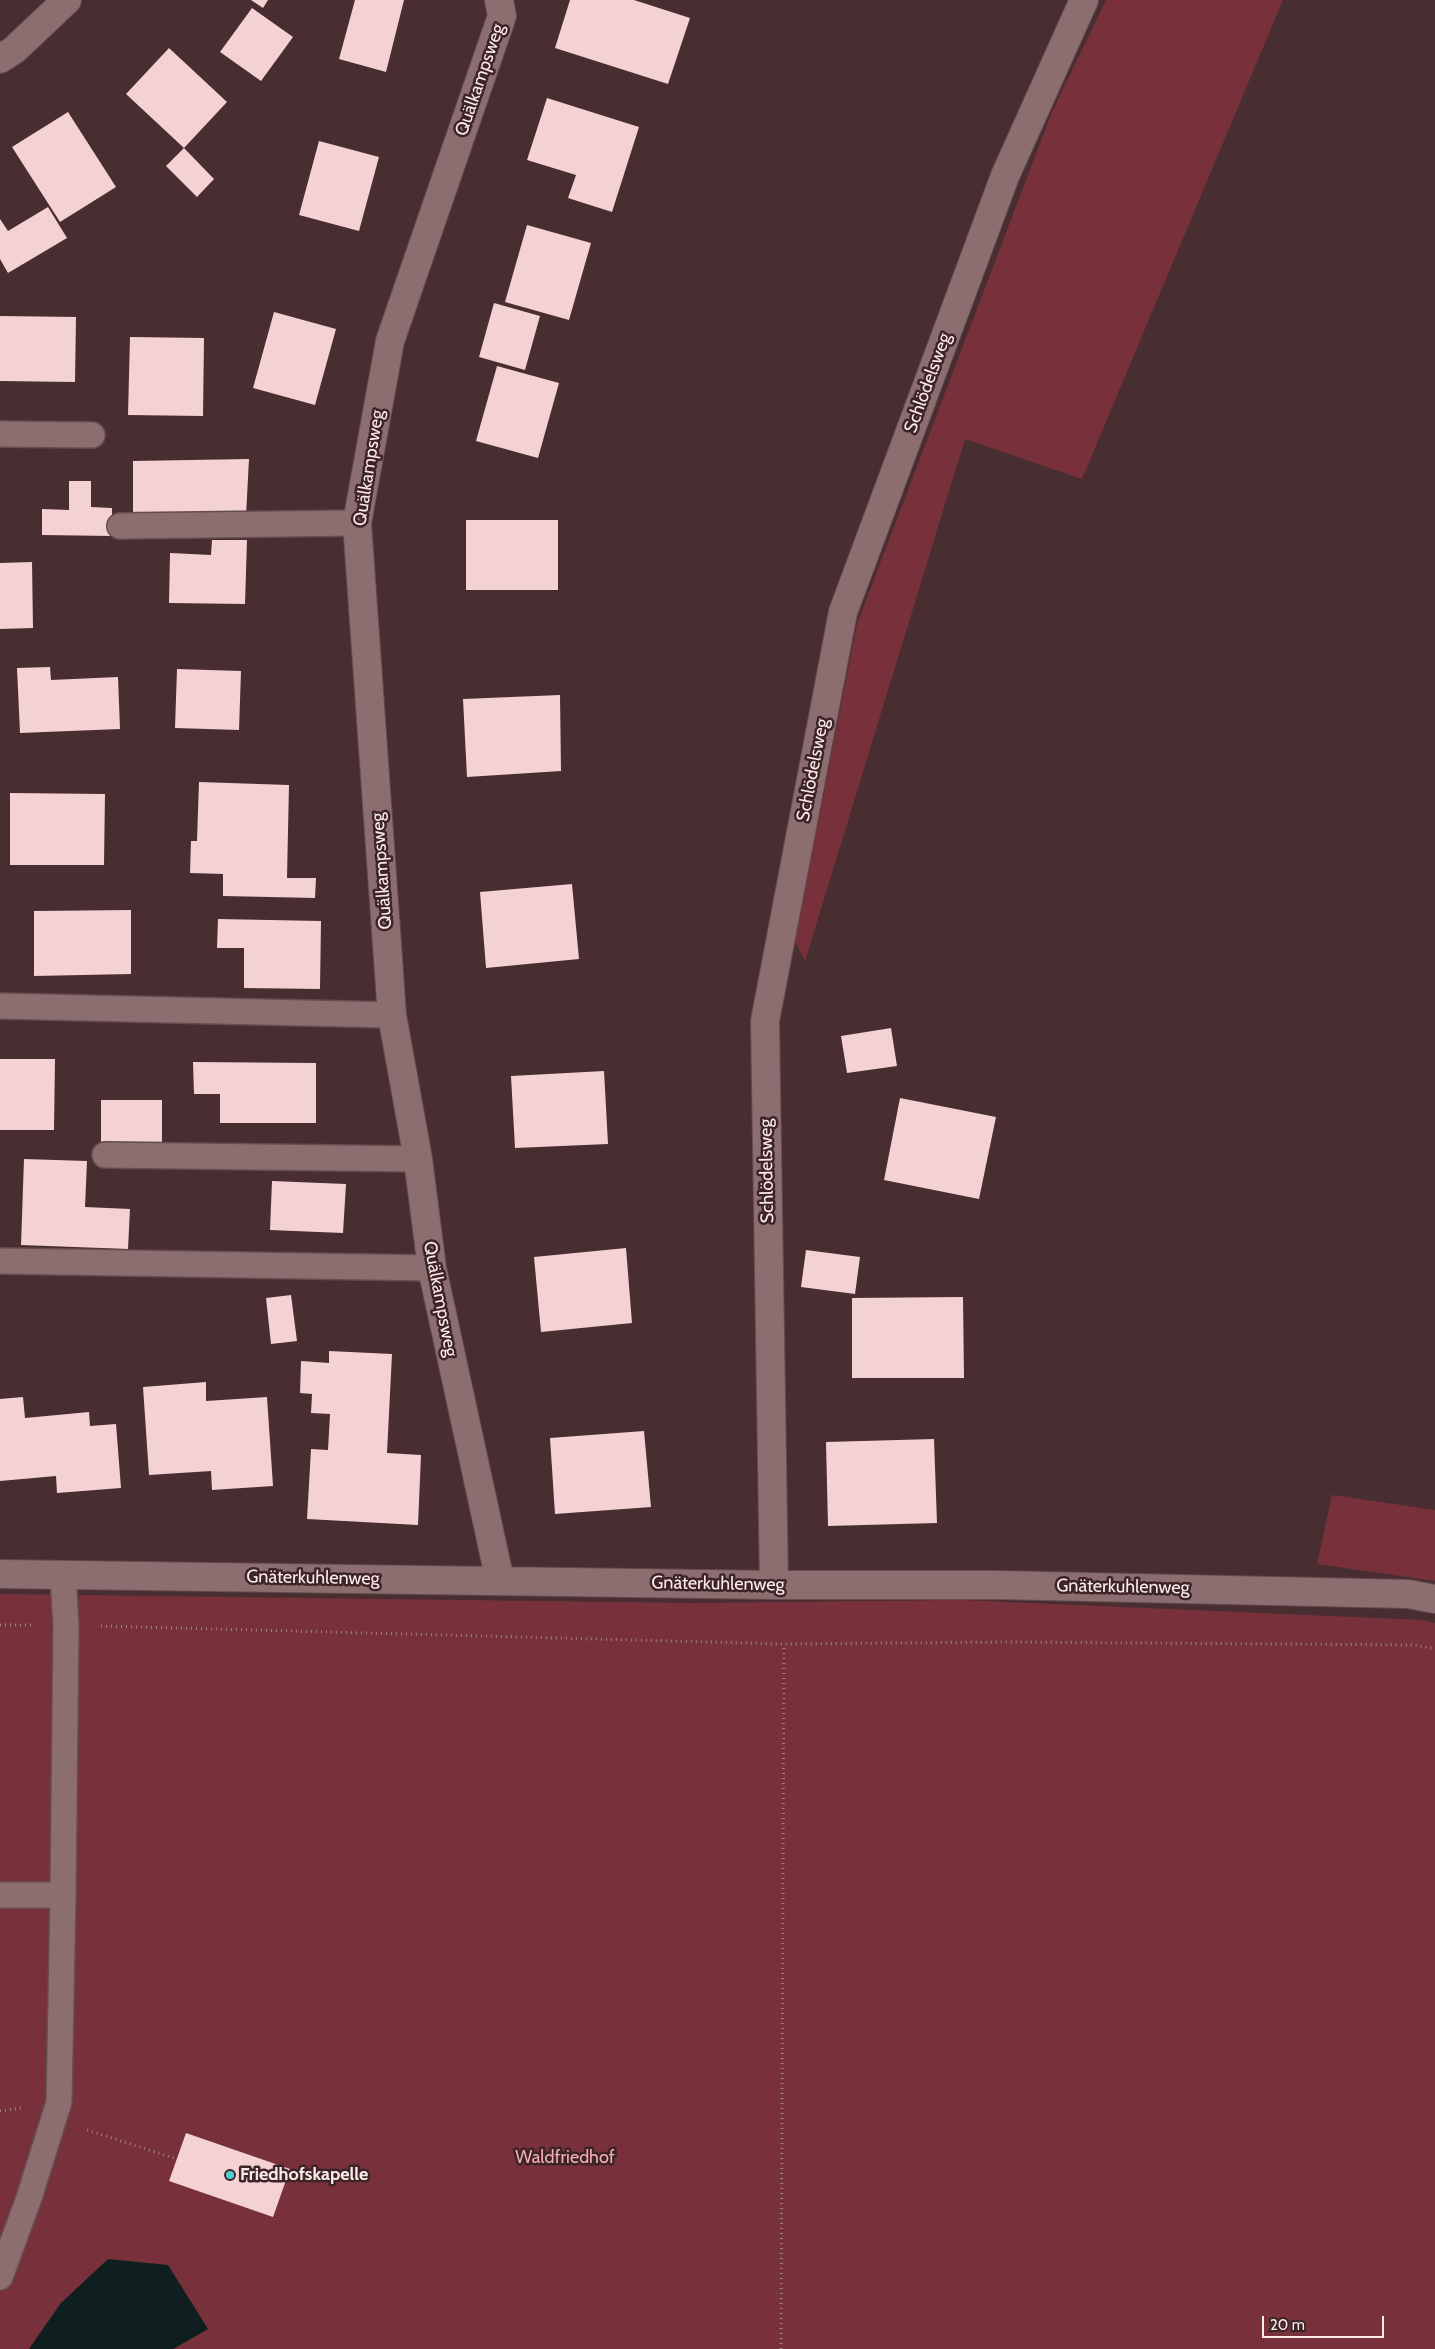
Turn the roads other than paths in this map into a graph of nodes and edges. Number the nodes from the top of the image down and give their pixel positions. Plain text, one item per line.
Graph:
1 (67, 0) edge
2 (498, 0) edge
3 (1084, 0) edge
4 (0, 59) edge
5 (0, 434) edge
6 (92, 435) dead end
7 (357, 523) junction
8 (120, 526) dead end
9 (0, 1006) edge
10 (392, 1014) junction
11 (105, 1155) dead end
12 (418, 1159) junction
13 (0, 1261) edge
14 (432, 1268) junction
15 (0, 1574) edge
16 (63, 1575) junction
17 (500, 1581) junction
18 (774, 1585) junction
19 (1435, 1599) edge
20 (0, 1895) edge
21 (63, 1895) junction
22 (0, 2277) edge

1 - 4 street
2 - 7 street, Quälkampsweg
3 - 18 street, Schlödelsweg
5 - 6 lane
7 - 8 lane
7 - 10 street, Quälkampsweg
9 - 10 lane
10 - 12 street, Quälkampsweg
11 - 12 lane
12 - 14 street, Quälkampsweg
13 - 14 lane
14 - 17 street, Quälkampsweg
15 - 16 street, Gnäterkuhlenweg
16 - 17 street, Gnäterkuhlenweg
16 - 21 lane
17 - 18 street, Gnäterkuhlenweg
18 - 19 street, Gnäterkuhlenweg
20 - 21 lane
21 - 22 lane

